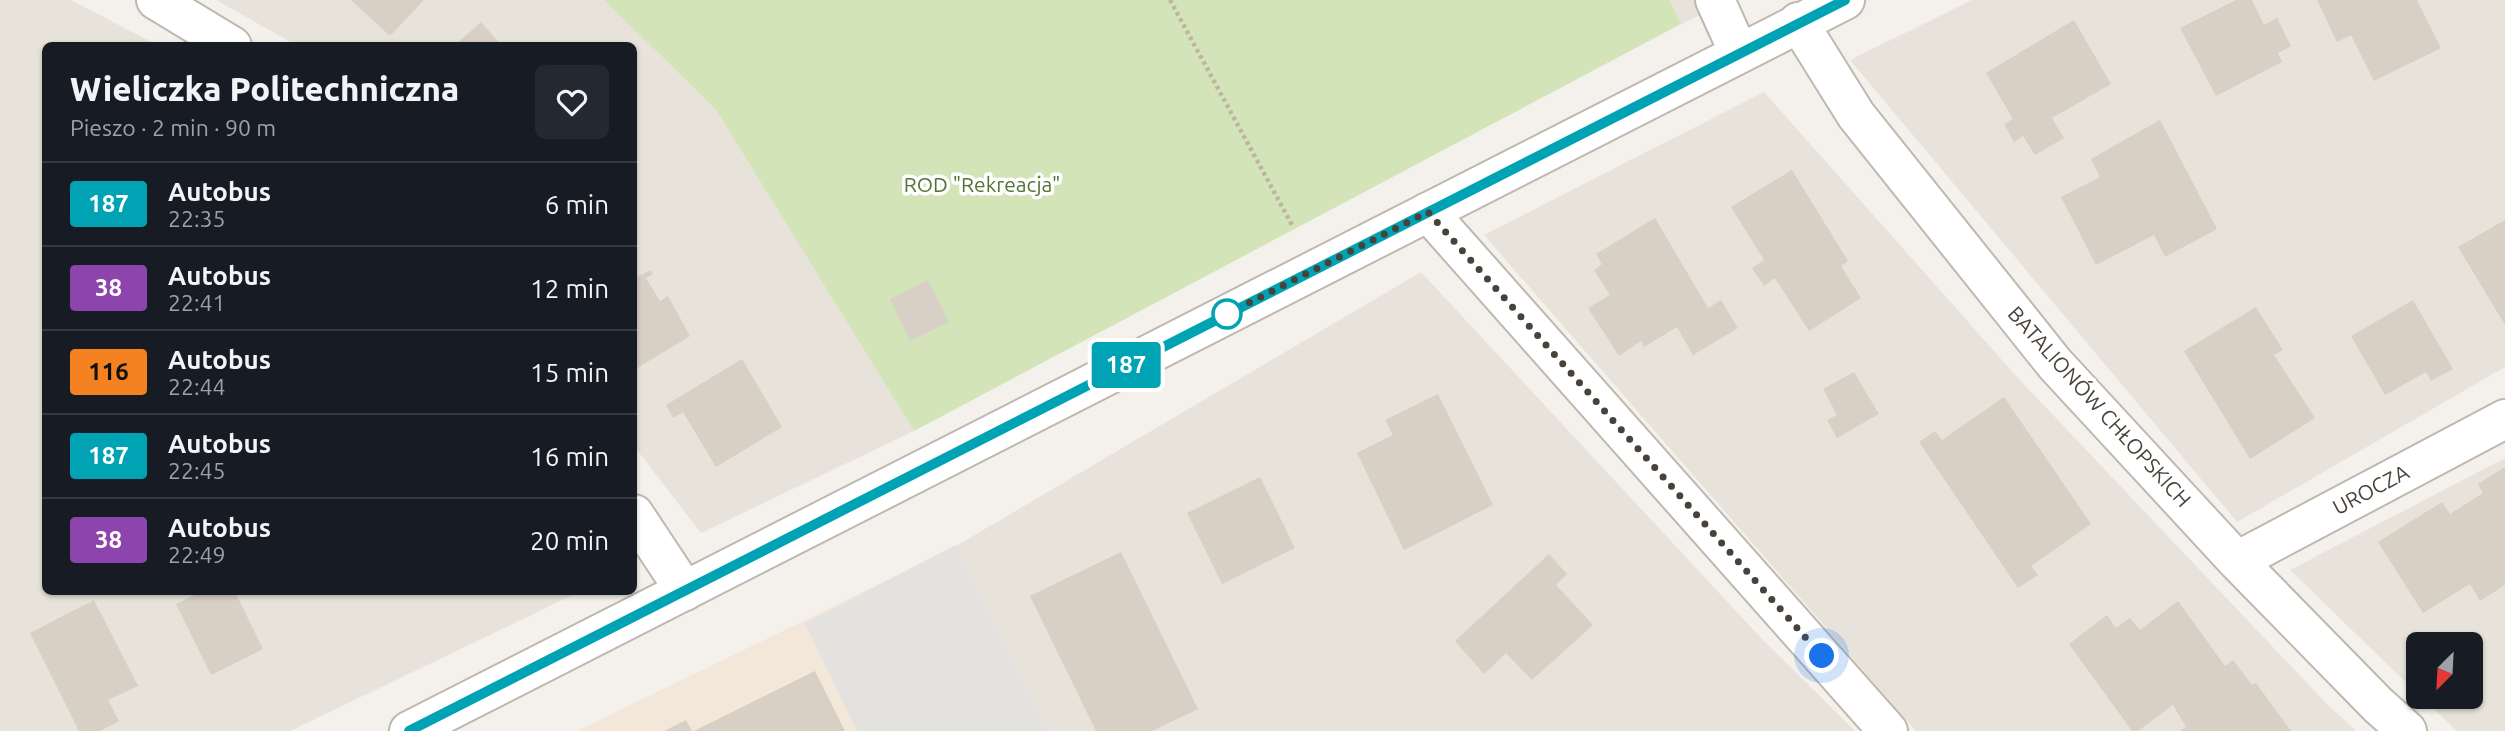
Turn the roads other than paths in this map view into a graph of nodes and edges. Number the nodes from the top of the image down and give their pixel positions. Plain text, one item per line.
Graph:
1 (156, 0) edge
2 (1716, 0) edge
3 (1845, 0) edge
4 (1798, 22) junction
5 (225, 42) edge
6 (1739, 53) junction
7 (1428, 212) junction
8 (2505, 419) edge
9 (637, 519) edge
10 (2237, 561) junction
11 (685, 591) junction
12 (409, 731) edge
13 (1888, 731) edge
14 (2407, 731) edge

1 - 5 street
2 - 6 street
3 - 4 street
4 - 6 street
4 - 10 street, BATALIONÓW CHŁOPSKICH
6 - 7 street
7 - 11 street
7 - 13 street
8 - 10 street, UROCZA
9 - 11 street
10 - 14 street, BATALIONÓW CHŁOPSKICH
11 - 12 street

